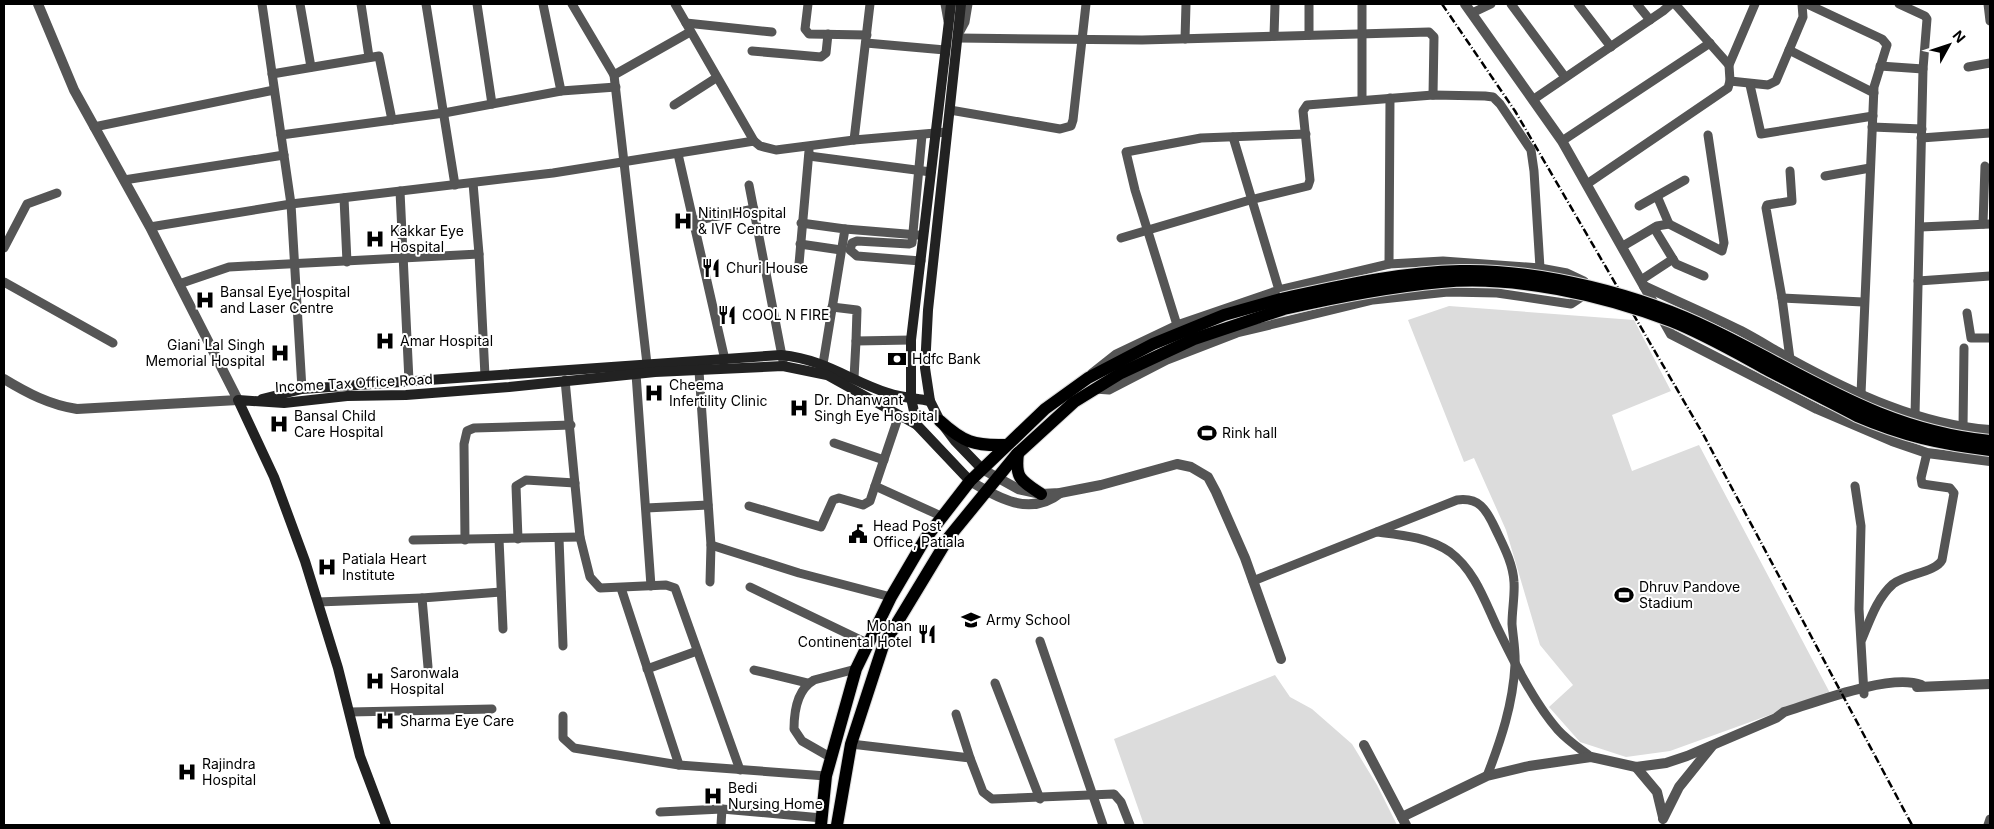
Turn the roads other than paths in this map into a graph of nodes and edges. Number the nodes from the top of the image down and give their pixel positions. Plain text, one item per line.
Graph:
1 (38, 4) edge
2 (262, 4) edge
3 (300, 4) edge
4 (361, 4) edge
5 (426, 4) edge
6 (477, 4) edge
7 (543, 4) edge
8 (572, 4) edge
9 (675, 4) edge
10 (808, 4) edge
11 (870, 4) edge
12 (945, 4) edge
13 (951, 4) edge
14 (961, 4) edge
15 (968, 4) edge
16 (1086, 4) edge
17 (1186, 4) edge
18 (1275, 4) edge
19 (1309, 4) edge
20 (1362, 4) edge
21 (1464, 4) edge
22 (1492, 4) edge
23 (1511, 4) edge
24 (1578, 4) edge
25 (1638, 4) edge
26 (1671, 4) edge
27 (1675, 4) edge
28 (1755, 4) edge
29 (1802, 4) edge
30 (1806, 4) edge
31 (1899, 4) edge
32 (1988, 4) edge
33 (1472, 13) junction
34 (1650, 20) junction
35 (1990, 21) edge
36 (948, 22) junction
37 (688, 28) junction
38 (772, 32) dead end
39 (828, 34) junction
40 (1362, 34) junction
41 (1309, 35) junction
42 (958, 36) junction
43 (1274, 36) junction
44 (866, 39) junction
45 (1081, 39) junction
46 (1185, 39) junction
47 (1710, 44) junction
48 (1611, 47) junction
49 (752, 50) dead end
50 (945, 50) junction
51 (1789, 50) junction
52 (369, 57) junction
53 (1990, 63) edge
54 (1729, 65) junction
55 (1880, 66) junction
56 (311, 67) junction
57 (1968, 67) dead end
58 (1923, 69) junction
59 (272, 74) junction
60 (614, 75) junction
61 (1565, 77) junction
62 (716, 78) junction
63 (1730, 81) junction
64 (1750, 85) junction
65 (616, 87) junction
66 (274, 90) junction
67 (560, 91) junction
68 (1874, 93) junction
69 (1432, 95) junction
70 (1390, 98) junction
71 (1534, 99) junction
72 (1362, 100) junction
73 (492, 104) junction
74 (674, 105) dead end
75 (950, 110) junction
76 (444, 113) junction
77 (1873, 116) junction
78 (392, 120) junction
79 (94, 127) junction
80 (1872, 127) junction
81 (1922, 128) junction
82 (947, 132) junction
83 (1990, 133) edge
84 (935, 134) junction
85 (1306, 134) junction
86 (281, 135) junction
87 (922, 135) junction
88 (1708, 135) dead end
89 (1233, 137) junction
90 (1921, 138) junction
91 (754, 140) junction
92 (854, 140) junction
93 (1562, 141) junction
94 (810, 145) junction
95 (678, 154) junction
96 (284, 155) junction
97 (809, 156) junction
98 (624, 163) junction
99 (1985, 166) dead end
100 (1870, 168) junction
101 (919, 170) junction
102 (931, 172) junction
103 (1790, 172) dead end
104 (1825, 176) dead end
105 (124, 180) junction
106 (1685, 180) dead end
107 (473, 183) junction
108 (1587, 184) junction
109 (455, 185) junction
110 (749, 185) dead end
111 (400, 191) junction
112 (57, 193) dead end
113 (1657, 196) junction
114 (344, 198) junction
115 (1250, 200) junction
116 (291, 204) junction
117 (1639, 206) dead end
118 (754, 208) junction
119 (693, 221) junction
120 (801, 223) junction
121 (1669, 224) junction
122 (1987, 224) edge
123 (150, 227) junction
124 (1920, 227) junction
125 (1654, 228) junction
126 (845, 229) junction
127 (1148, 230) junction
128 (919, 235) junction
129 (1120, 238) dead end
130 (800, 244) junction
131 (1623, 246) junction
132 (4, 248) edge
133 (841, 250) junction
134 (479, 254) junction
135 (403, 259) junction
136 (1673, 259) junction
137 (921, 261) junction
138 (348, 262) junction
139 (799, 264) dead end
140 (1389, 264) junction
141 (1498, 264) junction
142 (296, 265) junction
143 (1540, 268) junction
144 (1704, 276) dead end
145 (1990, 276) edge
146 (1918, 281) junction
147 (4, 282) edge
148 (1642, 283) junction
149 (179, 284) junction
150 (1497, 294) junction
151 (1782, 298) junction
152 (1282, 299) junction
153 (1863, 302) junction
154 (832, 307) junction
155 (1967, 312) dead end
156 (1177, 325) junction
157 (1990, 338) edge
158 (912, 340) junction
159 (856, 341) junction
160 (113, 343) dead end
161 (1964, 348) dead end
162 (781, 355) junction
163 (1790, 359) junction
164 (725, 360) junction
165 (647, 364) junction
166 (823, 364) junction
167 (784, 366) junction
168 (699, 371) junction
169 (611, 372) junction
170 (636, 374) junction
171 (485, 376) junction
172 (854, 378) junction
173 (4, 380) edge
174 (565, 380) junction
175 (409, 382) junction
176 (1091, 383) junction
177 (302, 389) junction
178 (1861, 394) junction
179 (911, 398) junction
180 (238, 400) junction
181 (258, 400) junction
182 (930, 401) junction
183 (899, 415) junction
184 (1915, 416) junction
185 (940, 421) junction
186 (571, 424) junction
187 (917, 425) junction
188 (1963, 428) junction
189 (1990, 430) edge
190 (1990, 441) edge
191 (834, 444) dead end
192 (1005, 445) junction
193 (1990, 450) edge
194 (1018, 453) junction
195 (1927, 453) junction
196 (884, 460) junction
197 (1990, 460) edge
198 (982, 469) junction
199 (998, 478) junction
200 (970, 481) junction
201 (575, 483) junction
202 (875, 486) junction
203 (1855, 486) dead end
204 (986, 491) junction
205 (1060, 493) junction
206 (1041, 494) junction
207 (708, 505) junction
208 (750, 506) dead end
209 (646, 508) junction
210 (941, 516) junction
211 (1374, 532) junction
212 (580, 537) junction
213 (559, 538) junction
214 (499, 539) junction
215 (518, 539) junction
216 (412, 540) dead end
217 (465, 540) junction
218 (711, 545) junction
219 (1253, 580) junction
220 (710, 582) dead end
221 (651, 586) junction
222 (750, 587) dead end
223 (621, 588) junction
224 (501, 592) junction
225 (891, 597) junction
226 (422, 598) junction
227 (318, 602) junction
228 (503, 629) dead end
229 (1862, 639) junction
230 (1040, 642) dead end
231 (867, 643) junction
232 (563, 646) dead end
233 (697, 650) junction
234 (1281, 659) dead end
235 (1515, 664) junction
236 (428, 667) dead end
237 (647, 669) junction
238 (856, 669) junction
239 (754, 670) dead end
240 (808, 683) junction
241 (995, 683) dead end
242 (1990, 684) edge
243 (1864, 691) junction
244 (492, 709) dead end
245 (350, 712) junction
246 (956, 714) dead end
247 (563, 716) dead end
248 (851, 744) junction
249 (1714, 744) junction
250 (1364, 745) dead end
251 (1591, 756) junction
252 (830, 757) junction
253 (970, 758) junction
254 (679, 765) junction
255 (1636, 767) junction
256 (740, 770) junction
257 (826, 776) junction
258 (1487, 776) junction
259 (1094, 796) junction
260 (1040, 799) junction
261 (722, 809) junction
262 (660, 812) dead end
263 (1990, 819) edge
264 (1404, 821) edge
265 (821, 822) edge
266 (1663, 822) edge
267 (386, 825) edge
268 (721, 825) edge
269 (837, 825) edge
270 (1103, 825) edge
271 (1130, 825) edge
272 (1988, 825) edge

1 - 79 street
2 - 59 street
3 - 56 street
4 - 52 street
5 - 76 street
6 - 73 street
7 - 67 street
8 - 60 street
9 - 37 street
10 - 39 street
11 - 44 street
12 - 36 street
13 - 36 main road
14 - 42 main road
15 - 42 street
16 - 45 street
17 - 46 street
18 - 43 street
19 - 41 street
20 - 40 street
21 - 33 street
22 - 33 street
23 - 61 street
24 - 48 street
25 - 34 street
26 - 34 street
27 - 47 street
28 - 54 street
29 - 51 street
30 - 55 street
31 - 58 street
32 - 35 street
33 - 71 street
34 - 48 street
36 - 50 main road
37 - 38 street
37 - 60 street
37 - 62 street
39 - 44 street
39 - 49 street
40 - 41 street
40 - 69 street
40 - 72 street
41 - 43 street
42 - 45 street
42 - 75 main road
43 - 46 street
44 - 50 street
44 - 92 street
45 - 46 street
45 - 75 street
47 - 54 street
47 - 93 street
48 - 61 street
50 - 84 main road
51 - 64 street
51 - 68 street
52 - 56 street
52 - 78 street
53 - 57 street
54 - 63 street
55 - 58 street
55 - 68 street
56 - 59 street
58 - 81 street
59 - 66 street
60 - 65 street
61 - 71 street
62 - 74 street
62 - 91 street
63 - 64 street
63 - 108 street
64 - 77 street
65 - 67 street
65 - 98 street
66 - 79 street
66 - 86 street
67 - 73 street
68 - 77 street
69 - 70 street
69 - 143 street
70 - 72 street
70 - 140 street
71 - 93 street
72 - 85 street
73 - 76 street
75 - 82 main road
76 - 78 street
76 - 109 street
77 - 80 street
78 - 86 street
79 - 105 street
80 - 81 street
80 - 100 street
81 - 90 street
82 - 84 street
82 - 182 main road
83 - 90 street
84 - 87 street
84 - 102 main road
85 - 89 street
85 - 115 street
86 - 96 street
87 - 92 street
87 - 101 street
88 - 121 street
89 - 115 street
89 - 127 street
90 - 124 street
91 - 94 street
91 - 95 street
92 - 94 street
93 - 108 street
94 - 97 street
95 - 98 street
95 - 119 street
96 - 105 street
96 - 116 street
97 - 101 street
97 - 120 street
98 - 107 street
98 - 165 street
99 - 122 street
100 - 104 street
100 - 153 street
101 - 102 street
101 - 128 street
102 - 128 main road
103 - 151 street
105 - 123 street
106 - 113 street
107 - 109 street
107 - 134 street
108 - 131 street
109 - 111 street
110 - 118 street
111 - 114 street
111 - 135 street
112 - 132 street
113 - 117 street
113 - 121 street
114 - 116 street
114 - 138 street
115 - 127 street
115 - 152 street
116 - 123 street
116 - 142 street
118 - 119 street
118 - 162 street
119 - 164 street
120 - 126 street
120 - 130 street
121 - 125 street
122 - 124 street
123 - 149 street
124 - 146 street
125 - 131 street
125 - 136 street
126 - 128 street
126 - 133 street
127 - 129 street
127 - 156 street
128 - 137 main road
128 - 137 street
130 - 133 street
130 - 139 street
131 - 148 street
133 - 154 street
134 - 135 street
134 - 171 street
135 - 138 street
135 - 175 street
136 - 144 street
136 - 148 street
137 - 158 main road
138 - 142 street
140 - 141 street
140 - 152 street
141 - 143 street
141 - 150 street
142 - 149 street
142 - 177 street
143 - 150 street
145 - 146 street
146 - 184 street
147 - 160 street
148 - 163 street
148 - 195 street
149 - 180 street
150 - 176 street
151 - 153 street
151 - 163 street
152 - 156 street
152 - 176 main road
152 - 190 main road, bridge
152 - 193 main road, bridge
153 - 178 street
154 - 159 street
154 - 166 street
155 - 157 street
156 - 176 street
158 - 159 street
158 - 179 main road
159 - 172 street
161 - 188 street
162 - 164 main road
162 - 166 main road
162 - 167 street
163 - 178 street
164 - 165 main road
165 - 169 main road
166 - 172 main road
167 - 168 main road, Income Tax Office Road
167 - 183 main road, Income Tax Office Road
168 - 170 main road, Income Tax Office Road
168 - 207 street
169 - 170 main road, Income Tax Office Road
169 - 171 main road
169 - 174 main road, Income Tax Office Road
170 - 209 street
171 - 175 main road
172 - 179 main road
173 - 180 street
174 - 181 main road, Income Tax Office Road
174 - 186 street
175 - 177 main road
176 - 192 main road
176 - 194 main road
177 - 181 main road
178 - 184 street
179 - 182 main road
179 - 187 main road
180 - 181 main road, Income Tax Office Road
180 - 227 main road
182 - 185 main road
183 - 187 main road, Income Tax Office Road
183 - 196 street
184 - 188 street
185 - 192 main road
185 - 198 main road
186 - 201 street
186 - 217 street
187 - 200 main road
188 - 189 street
191 - 196 street
192 - 198 main road
194 - 199 main road
194 - 206 main road
195 - 197 street
195 - 229 street
196 - 202 street
198 - 199 street
198 - 200 main road
199 - 204 main road
199 - 206 street
200 - 204 street
200 - 210 main road
201 - 212 street
201 - 215 street
202 - 208 street
202 - 210 street
203 - 229 street
204 - 205 street
204 - 248 main road
205 - 206 street
205 - 219 street
207 - 209 street
207 - 218 street
209 - 221 street
210 - 225 main road
211 - 219 street
211 - 235 street
211 - 235 street
212 - 213 street
212 - 223 street
213 - 215 street
213 - 232 street
214 - 215 street
214 - 217 street
214 - 224 street
216 - 217 street
218 - 220 street
218 - 225 street
219 - 234 street
221 - 223 street
221 - 233 street
222 - 231 street
223 - 237 street
224 - 226 street
224 - 228 street
225 - 231 main road
226 - 227 street
226 - 236 street
227 - 245 main road
229 - 243 street
230 - 259 street
231 - 238 main road
233 - 237 street
233 - 256 street
235 - 251 street
235 - 258 street
237 - 254 street
238 - 240 street
238 - 252 main road
239 - 240 street
240 - 252 street
241 - 260 street
242 - 243 street
243 - 249 street
244 - 245 street
245 - 267 main road
246 - 253 street
247 - 254 street
248 - 253 street
248 - 269 main road
249 - 255 street
249 - 266 street
250 - 264 street
251 - 255 street
251 - 258 street
252 - 257 main road
253 - 260 street
254 - 256 street
255 - 266 street
256 - 257 street
257 - 265 main road
258 - 264 street
259 - 260 street
259 - 270 street
259 - 271 street
261 - 262 street
261 - 265 street
261 - 268 street
263 - 272 street

